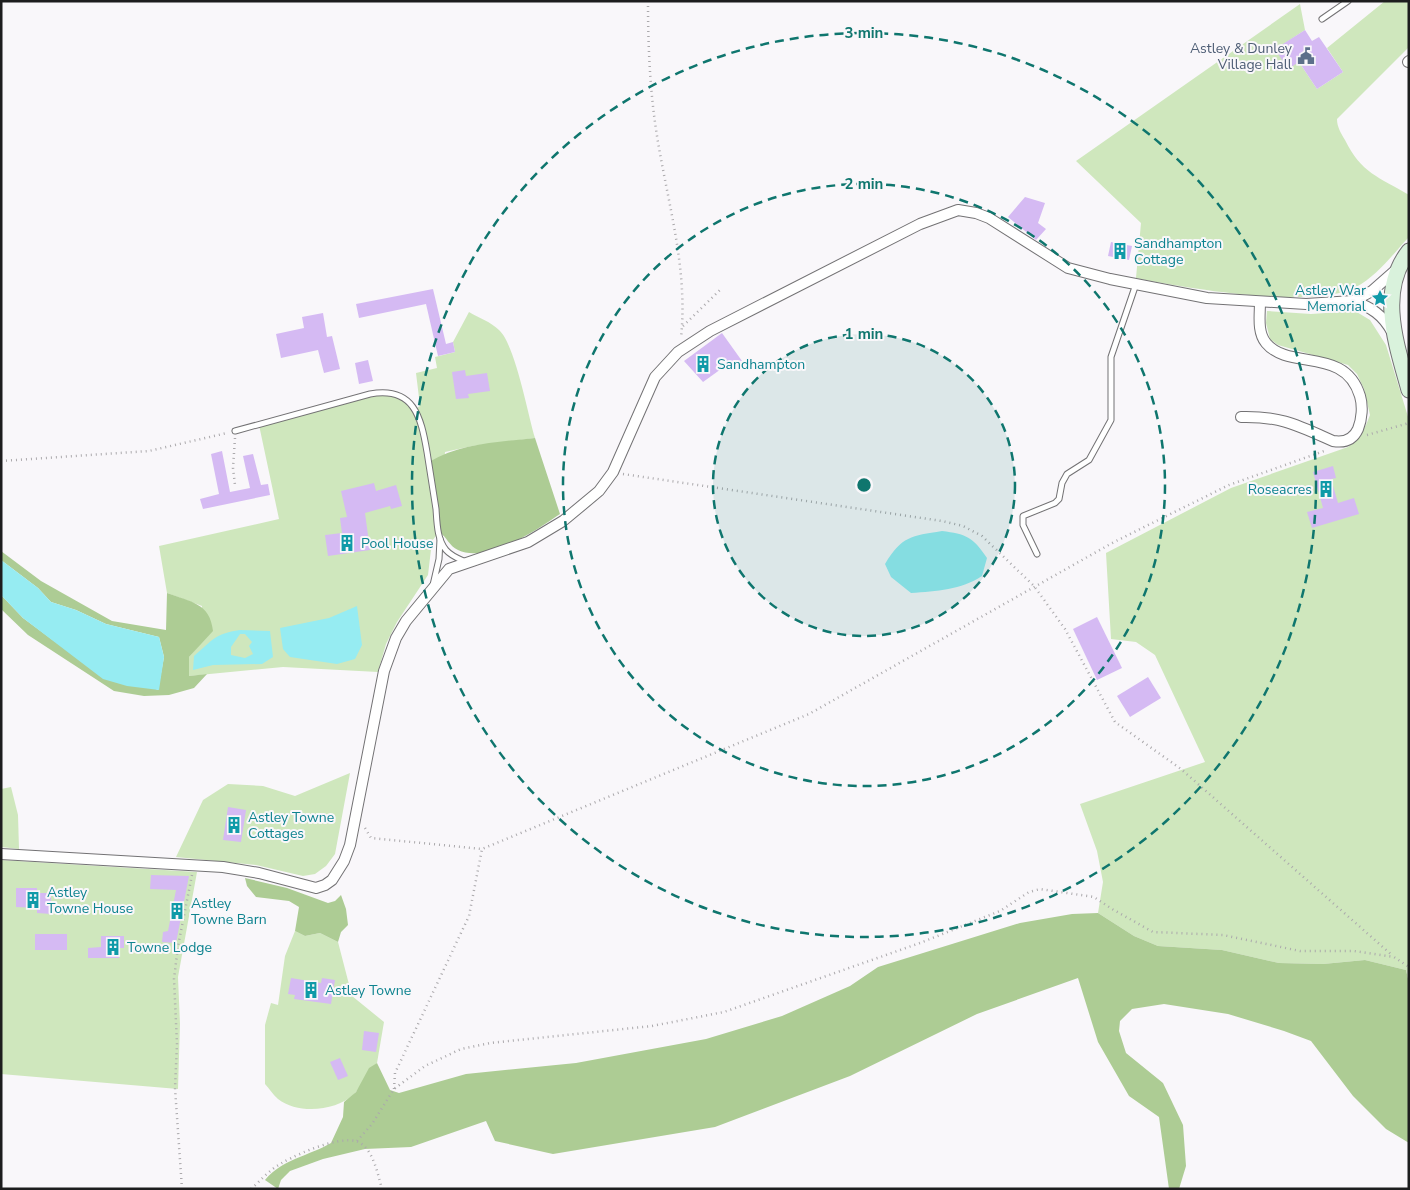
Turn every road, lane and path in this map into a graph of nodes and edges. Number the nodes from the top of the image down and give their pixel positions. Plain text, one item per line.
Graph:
1 (648, 1) edge
2 (1348, 1) edge
3 (1322, 19) dead end
4 (1409, 251) edge
5 (1399, 267) junction
6 (1136, 284) junction
7 (721, 289) dead end
8 (1353, 301) junction
9 (1260, 302) junction
10 (682, 327) junction
11 (1395, 337) junction
12 (678, 352) junction
13 (1409, 390) edge
14 (1241, 417) dead end
15 (1409, 423) edge
16 (235, 431) junction
17 (1350, 440) junction
18 (1, 461) edge
19 (613, 472) junction
20 (235, 485) dead end
21 (440, 538) junction
22 (1038, 554) dead end
23 (466, 562) junction
24 (1034, 586) junction
25 (432, 588) junction
26 (364, 826) dead end
27 (482, 849) junction
28 (1, 854) edge
29 (195, 865) junction
30 (1394, 957) junction
31 (1409, 967) edge
32 (394, 1089) junction
33 (358, 1142) junction
34 (182, 1189) edge
35 (251, 1189) edge
36 (382, 1189) edge

1 - 10 path
2 - 3 lane
4 - 5 main road
5 - 8 street
5 - 11 main road
6 - 9 street
6 - 12 street
6 - 22 lane
7 - 10 path
8 - 9 street
8 - 11 street
9 - 17 street
10 - 12 path
11 - 13 main road
12 - 19 street
14 - 17 street
15 - 17 path
16 - 18 path
16 - 20 path
16 - 21 lane
17 - 24 path
19 - 23 street
19 - 24 path
21 - 23 lane
21 - 25 lane
23 - 25 street
24 - 27 path
24 - 30 path
25 - 29 street
26 - 27 path
27 - 32 path
28 - 29 street
29 - 34 path
30 - 31 path
30 - 32 path
32 - 33 path
33 - 35 path
33 - 36 path

